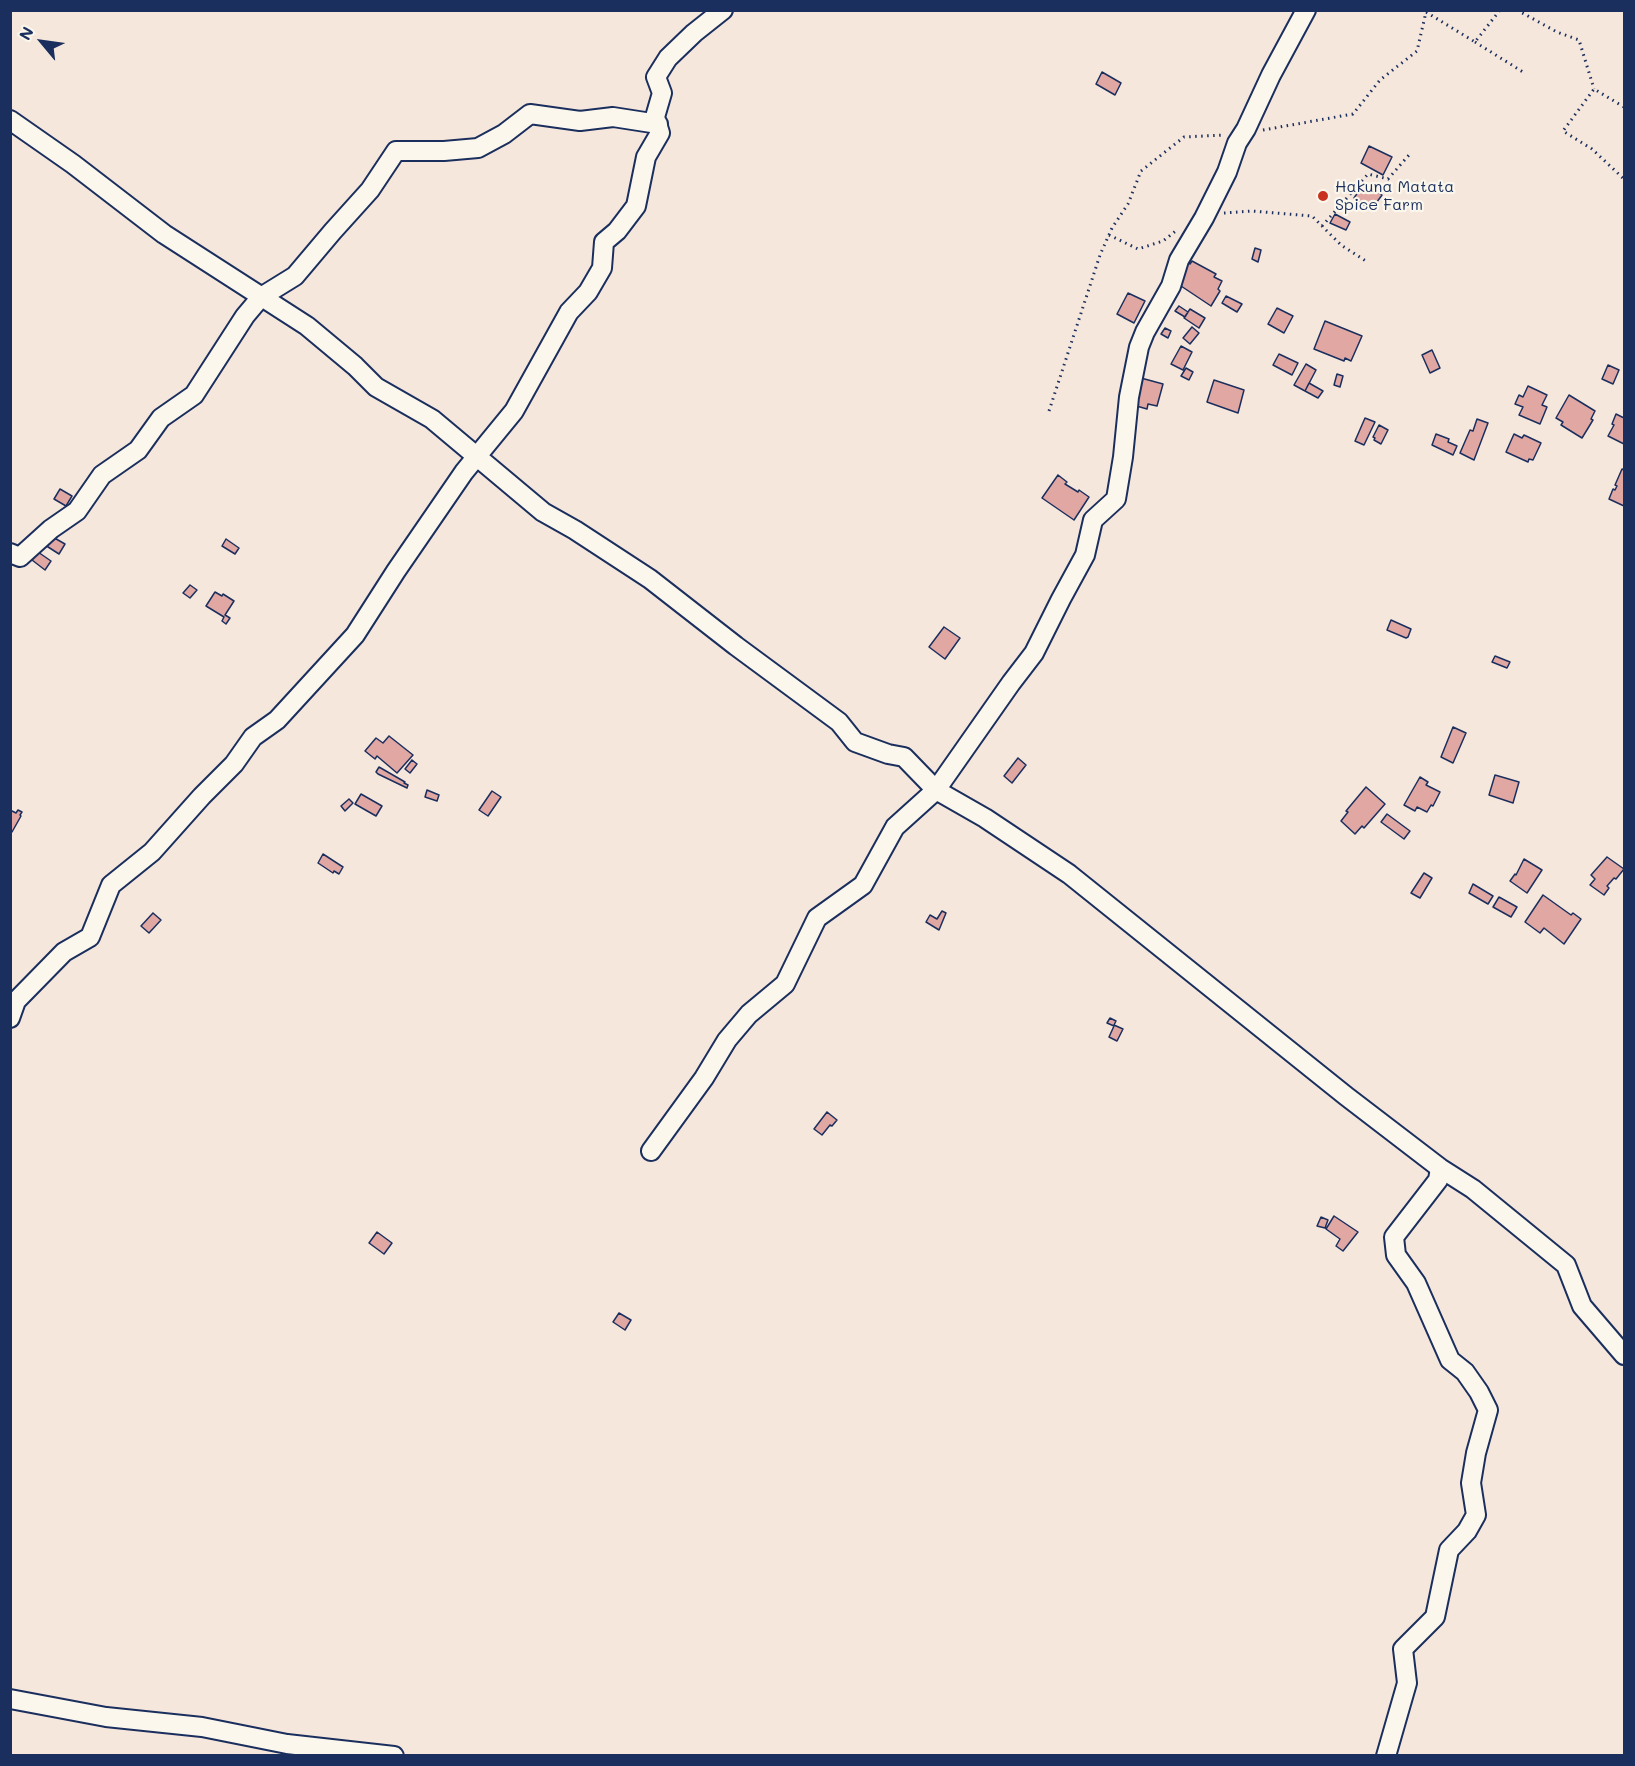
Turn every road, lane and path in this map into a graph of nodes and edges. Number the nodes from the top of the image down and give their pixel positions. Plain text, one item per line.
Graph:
1 (723, 10) edge
2 (1306, 10) edge
3 (1517, 10) edge
4 (1475, 42) dead end
5 (1523, 72) dead end
6 (1594, 89) junction
7 (1624, 107) edge
8 (10, 120) edge
9 (658, 124) junction
10 (1409, 155) dead end
11 (1624, 179) edge
12 (1222, 213) dead end
13 (1184, 224) dead end
14 (1322, 226) junction
15 (1109, 235) dead end
16 (1366, 261) dead end
17 (261, 297) junction
18 (477, 456) junction
19 (10, 554) edge
20 (936, 790) junction
21 (10, 1018) edge
22 (651, 1151) dead end
23 (1440, 1168) junction
24 (1624, 1355) edge
25 (10, 1700) edge
26 (394, 1755) edge
27 (1386, 1755) edge

1 - 9 street
2 - 20 street
3 - 6 path
4 - 5 path
6 - 7 path
6 - 11 path
8 - 17 street
9 - 17 street
9 - 18 street
10 - 14 path
12 - 14 path
13 - 15 path
14 - 16 path
17 - 18 street
17 - 19 street
18 - 20 street
18 - 21 street
20 - 22 street
20 - 23 street
23 - 24 street
23 - 27 street
25 - 26 street

